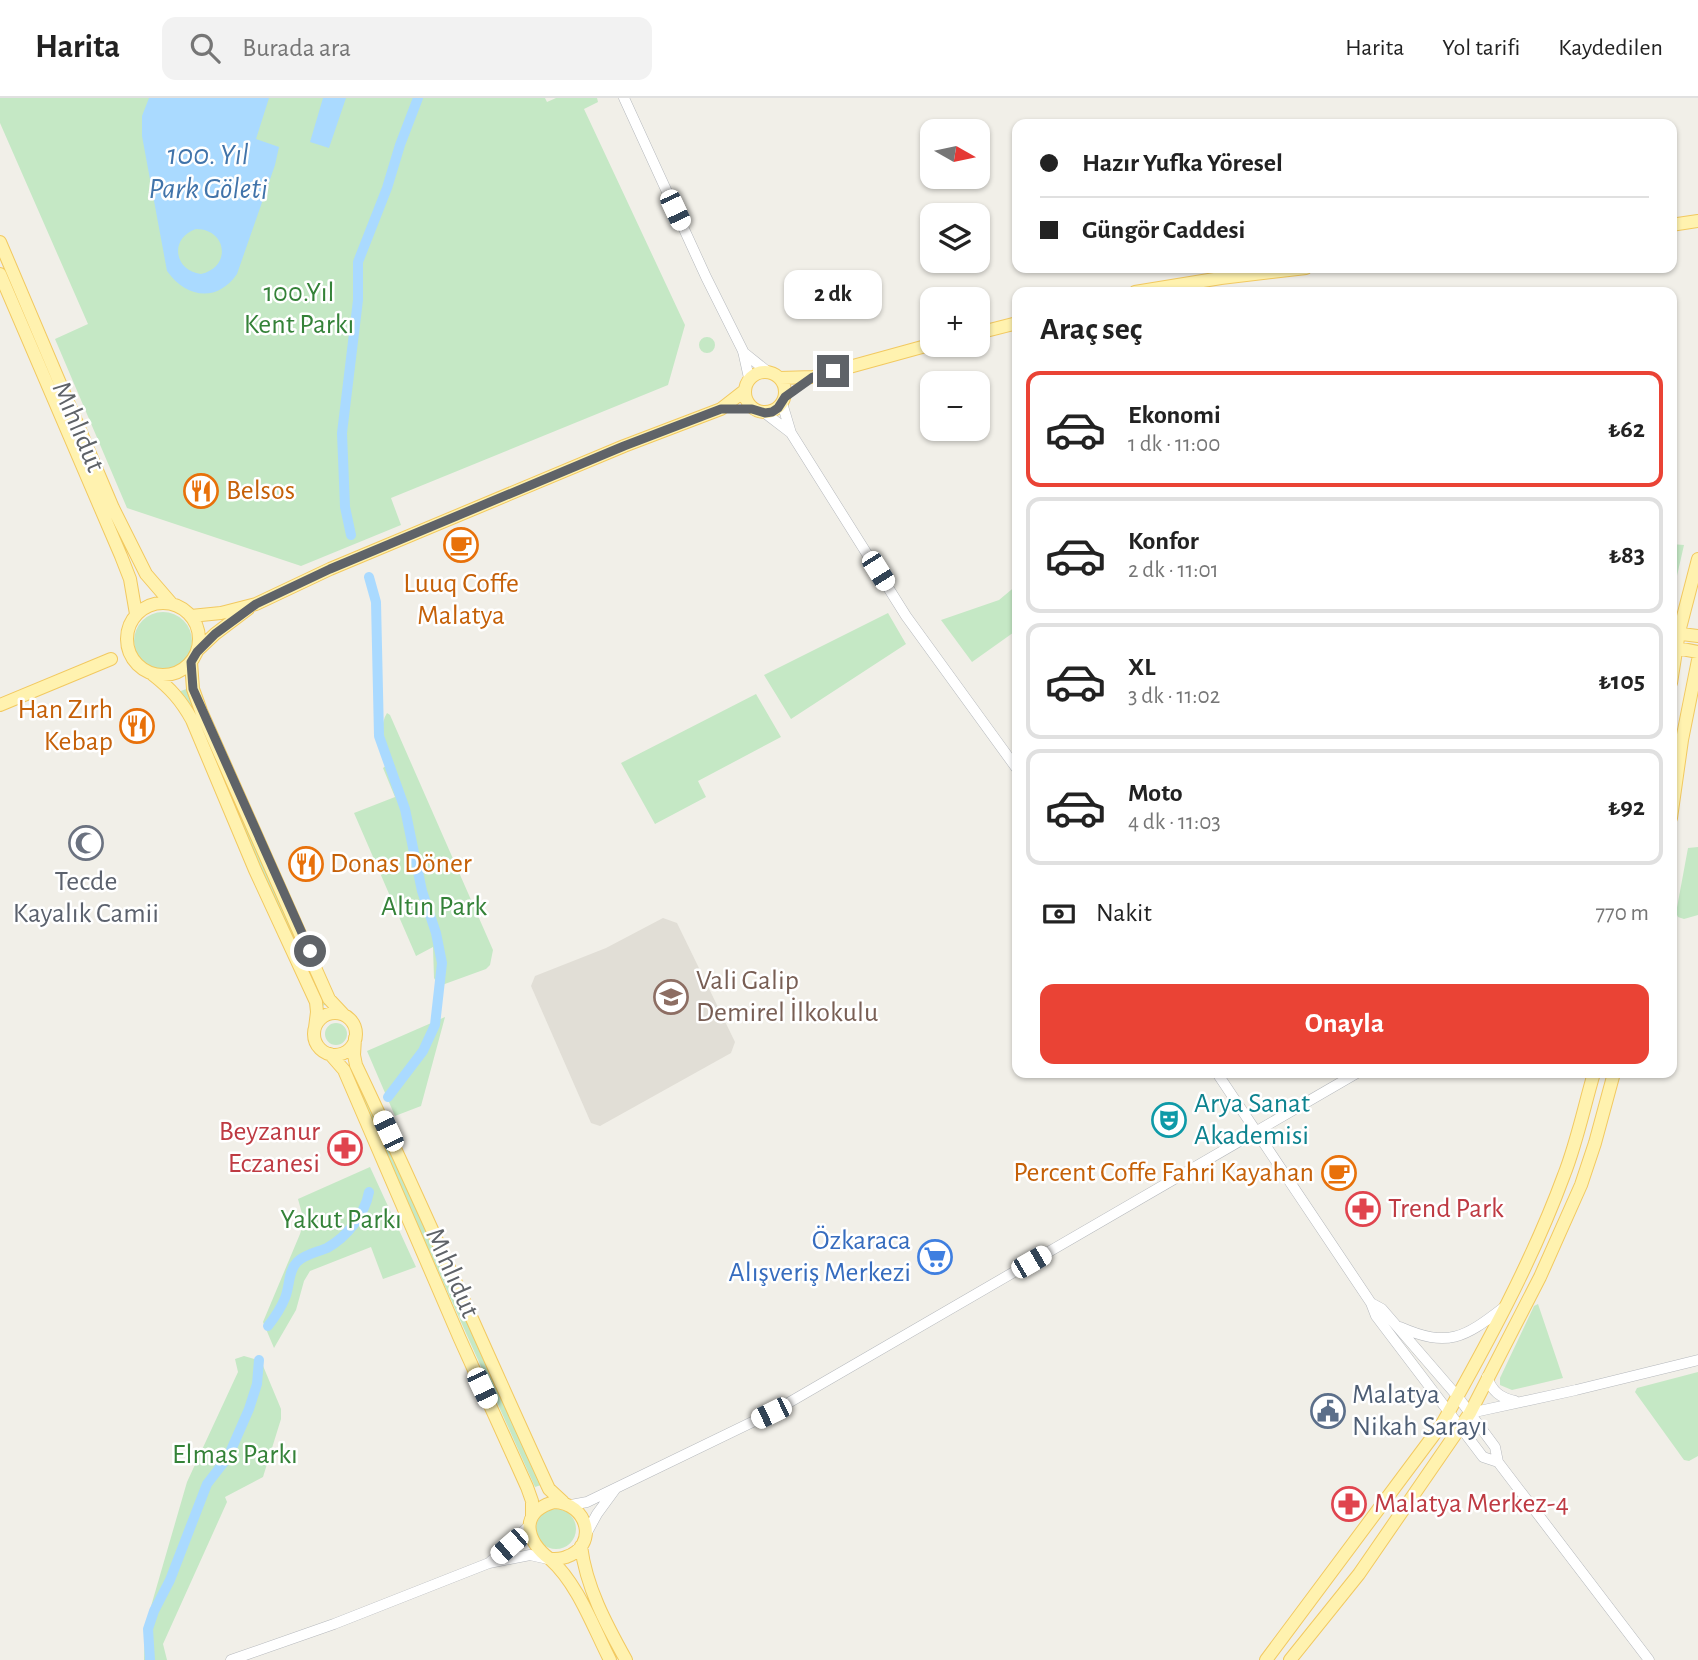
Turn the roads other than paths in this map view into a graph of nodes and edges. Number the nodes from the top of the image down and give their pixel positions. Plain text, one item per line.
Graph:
1 (624, 98) edge
2 (1698, 221) edge
3 (1677, 224) edge
4 (0, 242) edge
5 (1264, 273) edge
6 (0, 274) edge
7 (1166, 287) edge
8 (1012, 324) edge
9 (990, 330) edge
10 (920, 348) edge
11 (743, 351) junction
12 (774, 375) junction
13 (813, 377) junction
14 (747, 385) junction
15 (783, 400) junction
16 (721, 409) junction
17 (759, 411) junction
18 (791, 433) junction
19 (1698, 559) edge
20 (171, 603) junction
21 (256, 604) junction
22 (136, 614) junction
23 (191, 617) junction
24 (1677, 627) edge
25 (1677, 633) edge
26 (126, 636) junction
27 (1698, 636) edge
28 (1677, 647) edge
29 (1698, 652) edge
30 (194, 657) junction
31 (111, 659) junction
32 (1698, 660) edge
33 (138, 666) junction
34 (152, 674) junction
35 (1695, 683) edge
36 (0, 705) edge
37 (1012, 762) edge
38 (1677, 775) edge
39 (344, 1015) junction
40 (315, 1028) junction
41 (355, 1038) junction
42 (330, 1054) junction
43 (1220, 1078) edge
44 (1348, 1078) edge
45 (1593, 1078) edge
46 (1613, 1078) edge
47 (1256, 1132) junction
48 (1371, 1303) junction
49 (1504, 1308) junction
50 (1396, 1325) junction
51 (1698, 1360) edge
52 (1487, 1377) junction
53 (1458, 1397) junction
54 (1519, 1402) junction
55 (1449, 1412) junction
56 (1470, 1413) junction
57 (1460, 1426) junction
58 (1498, 1462) junction
59 (616, 1488) junction
60 (567, 1503) junction
61 (531, 1522) junction
62 (583, 1541) junction
63 (550, 1559) junction
64 (489, 1563) junction
65 (231, 1660) edge
66 (610, 1660) edge
67 (626, 1660) edge
68 (1266, 1660) edge
69 (1290, 1660) edge
70 (1649, 1660) edge

1 - 11 street
2 - 3 main road
4 - 20 main road, Mıhlıdut
5 - 7 main road
6 - 22 main road, Mıhlıdut
8 - 9 main road
10 - 13 main road
11 - 12 street
11 - 14 street
12 - 13 main road
12 - 14 main road
12 - 15 main road
13 - 15 main road
14 - 16 main road
14 - 17 main road
15 - 17 main road
15 - 18 street
16 - 17 main road
16 - 21 main road
17 - 18 street
18 - 37 street
19 - 24 main road
20 - 22 main road
20 - 23 main road
21 - 23 main road
21 - 30 main road
22 - 26 main road
23 - 30 main road
25 - 27 main road
26 - 31 main road
26 - 33 main road
28 - 29 main road
30 - 34 main road
30 - 39 main road
31 - 33 main road
31 - 36 main road
32 - 35 main road
33 - 34 main road
34 - 40 main road
35 - 38 main road
39 - 40 main road
39 - 41 main road
40 - 42 main road
41 - 42 main road
41 - 60 main road, Mıhlıdut
42 - 61 main road, Mıhlıdut
43 - 47 street
44 - 47 street
45 - 49 main road
46 - 52 main road
47 - 48 street
47 - 59 street
48 - 50 street
48 - 55 street
49 - 50 street
49 - 53 main road
50 - 53 street
51 - 54 street
52 - 54 street
52 - 56 main road
53 - 55 main road
53 - 56 street
54 - 56 street
55 - 57 street
55 - 68 main road
56 - 57 main road
56 - 58 street
57 - 58 street
57 - 69 main road
58 - 70 street
59 - 60 street
59 - 62 street
60 - 61 main road
60 - 62 main road
61 - 63 main road
61 - 64 street
62 - 63 main road
62 - 67 main road
63 - 64 street
63 - 66 main road
64 - 65 street

